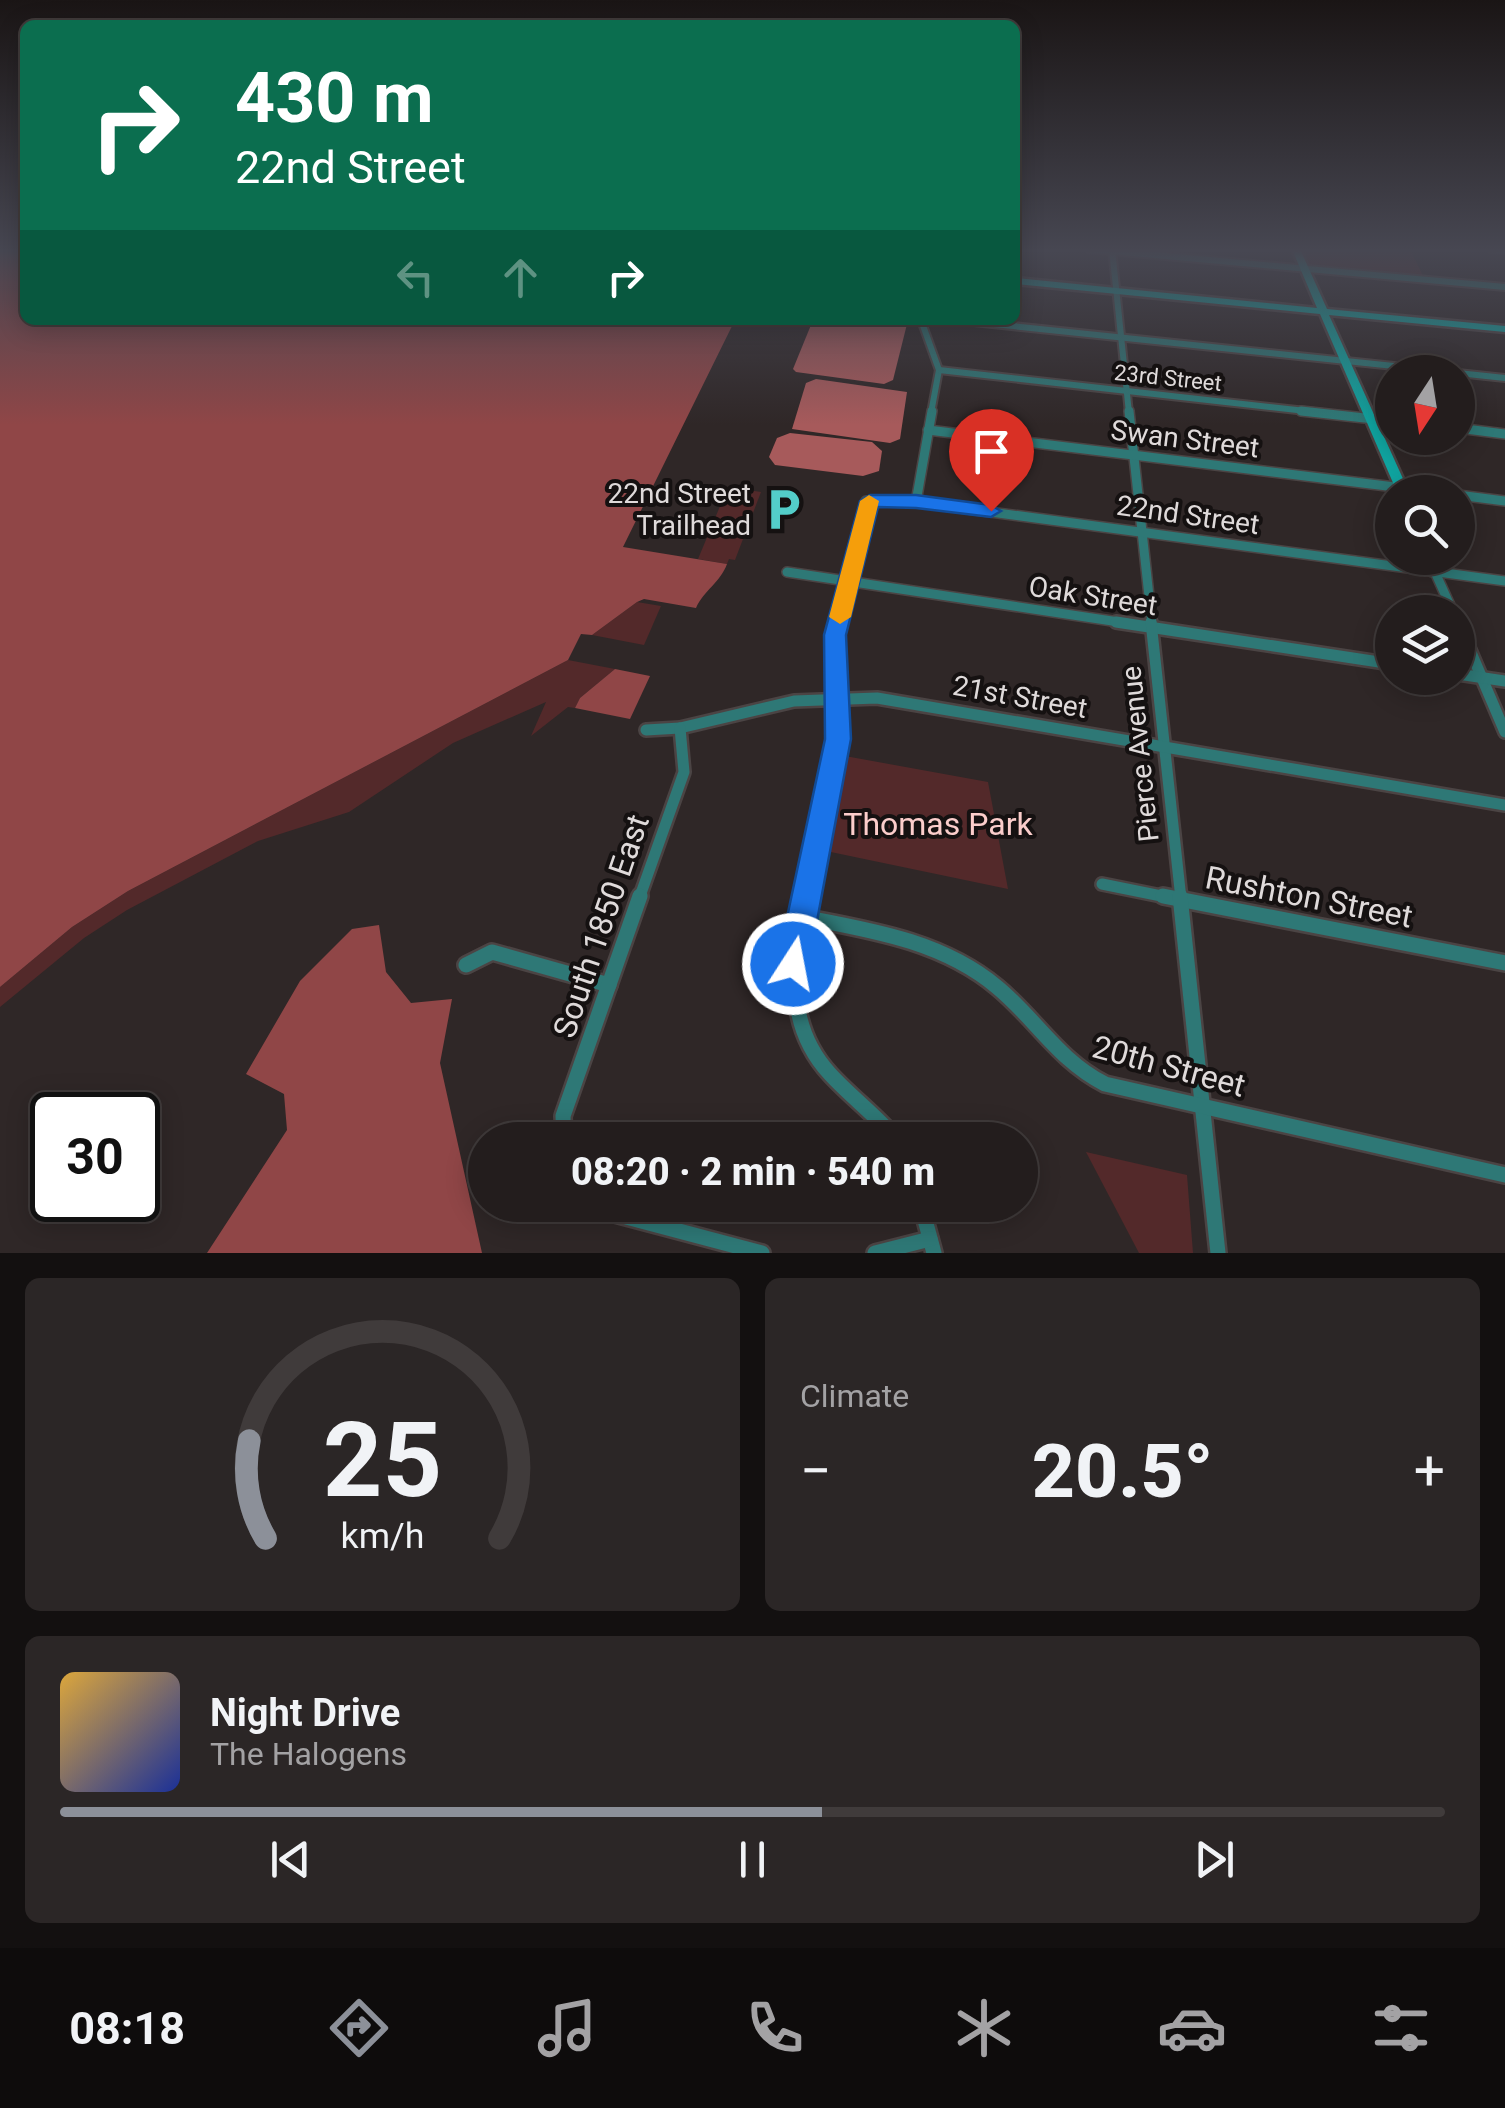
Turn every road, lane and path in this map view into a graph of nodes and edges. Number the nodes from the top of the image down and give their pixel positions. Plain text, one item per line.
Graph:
1 (1118, 307) edge
2 (1280, 307) edge
3 (1323, 307) edge
4 (1325, 312) junction
5 (923, 325) edge
6 (1001, 325) edge
7 (1505, 329) edge
8 (1121, 338) junction
9 (1347, 362) junction
10 (1375, 365) edge
11 (939, 370) junction
12 (1475, 375) edge
13 (1505, 378) edge
14 (1126, 390) junction
15 (1370, 418) junction
16 (1375, 419) edge
17 (928, 430) junction
18 (1475, 430) edge
19 (1505, 434) edge
20 (1133, 455) junction
21 (1395, 475) edge
22 (1375, 486) edge
23 (1475, 497) edge
24 (1505, 501) edge
25 (916, 502) junction
26 (1141, 531) junction
27 (1375, 558) edge
28 (787, 572) dead end
29 (1475, 574) edge
30 (1505, 581) edge
31 (849, 582) junction
32 (1152, 628) junction
33 (1375, 661) edge
34 (1475, 662) edge
35 (1475, 677) edge
36 (1482, 678) junction
37 (1505, 681) edge
38 (836, 697) junction
39 (680, 728) junction
40 (646, 730) dead end
41 (1505, 732) edge
42 (1164, 747) junction
43 (1505, 805) edge
44 (1102, 884) dead end
45 (1180, 900) junction
46 (802, 918) junction
47 (1505, 963) edge
48 (466, 965) dead end
49 (609, 985) junction
50 (1202, 1106) junction
51 (563, 1122) edge
52 (884, 1122) edge
53 (1505, 1175) edge
54 (645, 1222) edge
55 (932, 1246) edge
56 (762, 1253) edge
57 (875, 1253) edge
58 (1218, 1253) edge

1 - 8 street, Pierce Avenue
2 - 4 street
3 - 4 street
4 - 7 street
4 - 9 street
5 - 11 street
6 - 8 street
8 - 9 street
8 - 14 street, Pierce Avenue
9 - 10 street
9 - 15 street
11 - 14 street, 23rd Street
11 - 17 street
12 - 13 street
14 - 15 street, 23rd Street
14 - 20 street, Pierce Avenue
15 - 16 street, 23rd Street
15 - 21 street
17 - 20 street, Swan Street
17 - 25 street
18 - 19 street
20 - 22 street, Swan Street
20 - 26 street, Pierce Avenue
23 - 24 street
25 - 26 street, 22nd Street
25 - 31 street, 22nd Street
26 - 27 street, 22nd Street
26 - 32 street, Pierce Avenue
28 - 31 street, Oak Street
29 - 30 street, 22nd Street
31 - 32 street, Oak Street
31 - 38 street
32 - 33 street, Oak Street
32 - 42 street, Pierce Avenue
34 - 36 street
35 - 36 street
36 - 37 street
36 - 41 street
38 - 39 street, 21st Street
38 - 42 street, 21st Street
38 - 46 street
39 - 40 street, 21st Street
39 - 49 street, South 1850 East
42 - 43 street, 21st Street
42 - 45 street, Pierce Avenue
44 - 45 street, Rushton Street
45 - 47 street, Rushton Street
45 - 50 street, Pierce Avenue
46 - 50 street, 20th Street
46 - 52 street
48 - 49 street
49 - 51 street, South 1850 East
50 - 53 street, 20th Street
50 - 58 street, Pierce Avenue
54 - 56 street
55 - 57 street

